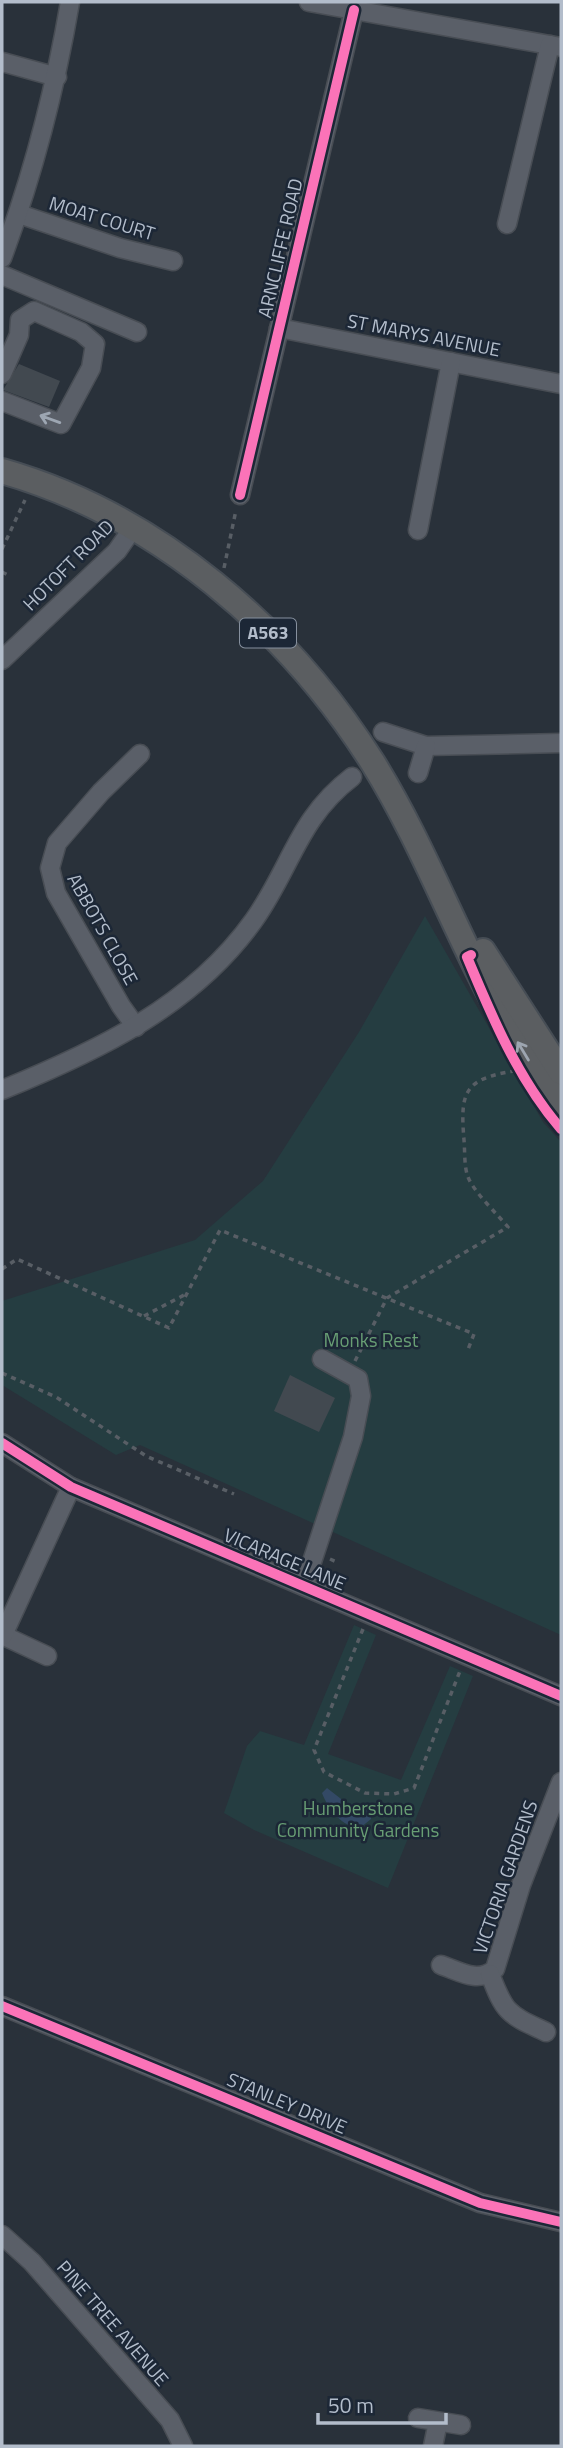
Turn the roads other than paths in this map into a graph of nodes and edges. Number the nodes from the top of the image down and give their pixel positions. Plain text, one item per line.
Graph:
1 (70, 2) edge
2 (309, 2) edge
3 (354, 10) junction
4 (555, 46) edge
5 (2, 62) edge
6 (57, 77) junction
7 (19, 214) junction
8 (507, 224) dead end
9 (2, 258) edge
10 (173, 261) dead end
11 (2, 275) edge
12 (2, 317) edge
13 (20, 320) junction
14 (279, 328) junction
15 (136, 332) dead end
16 (451, 362) junction
17 (2, 374) edge
18 (561, 384) edge
19 (2, 401) edge
20 (2, 471) edge
21 (240, 495) road end
22 (133, 528) junction
23 (418, 530) dead end
24 (2, 660) edge
25 (383, 732) dead end
26 (561, 743) edge
27 (426, 746) junction
28 (141, 754) dead end
29 (418, 773) dead end
30 (352, 777) dead end
31 (443, 893) junction
32 (136, 1027) junction
33 (561, 1072) edge
34 (2, 1090) edge
35 (561, 1107) edge
36 (322, 1359) dead end
37 (2, 1443) edge
38 (71, 1487) junction
39 (304, 1587) junction
40 (2, 1635) edge
41 (47, 1656) dead end
42 (561, 1696) edge
43 (561, 1782) edge
44 (441, 1965) dead end
45 (490, 1974) junction
46 (2, 2006) edge
47 (546, 2032) dead end
48 (561, 2222) edge
49 (2, 2235) edge
50 (418, 2418) dead end
51 (438, 2422) junction
52 (461, 2425) dead end
53 (183, 2446) edge
54 (432, 2446) edge

1 - 6 street
2 - 3 street
3 - 4 street
3 - 14 street, ARNCLIFFE ROAD
4 - 8 street
5 - 6 street
6 - 7 street
7 - 9 street
7 - 10 street, MOAT COURT
11 - 15 street
12 - 13 street
13 - 17 street
13 -> 19 street
14 - 16 street, ST MARYS AVENUE
14 - 21 street, ARNCLIFFE ROAD
16 - 18 street, ST MARYS AVENUE
16 - 23 street
20 - 22 highway, A563
22 - 24 street, HOTOFT ROAD
22 - 31 highway, A563
25 - 27 street
26 - 27 street
27 - 29 street
28 - 32 street, ABBOTS CLOSE
30 - 32 street
31 - 33 highway, A563
35 -> 31 highway, A563
32 - 34 street
36 - 39 street
37 - 38 street, VICARAGE LANE
38 - 39 street, VICARAGE LANE
38 - 40 street
39 - 42 street, VICARAGE LANE
40 - 41 street
43 - 45 street, VICTORIA GARDENS
44 - 45 street, VICTORIA GARDENS
45 - 47 street
46 - 48 street, STANLEY DRIVE
49 - 53 street, PINE TREE AVENUE
50 - 51 street
51 - 52 street
51 - 54 street

